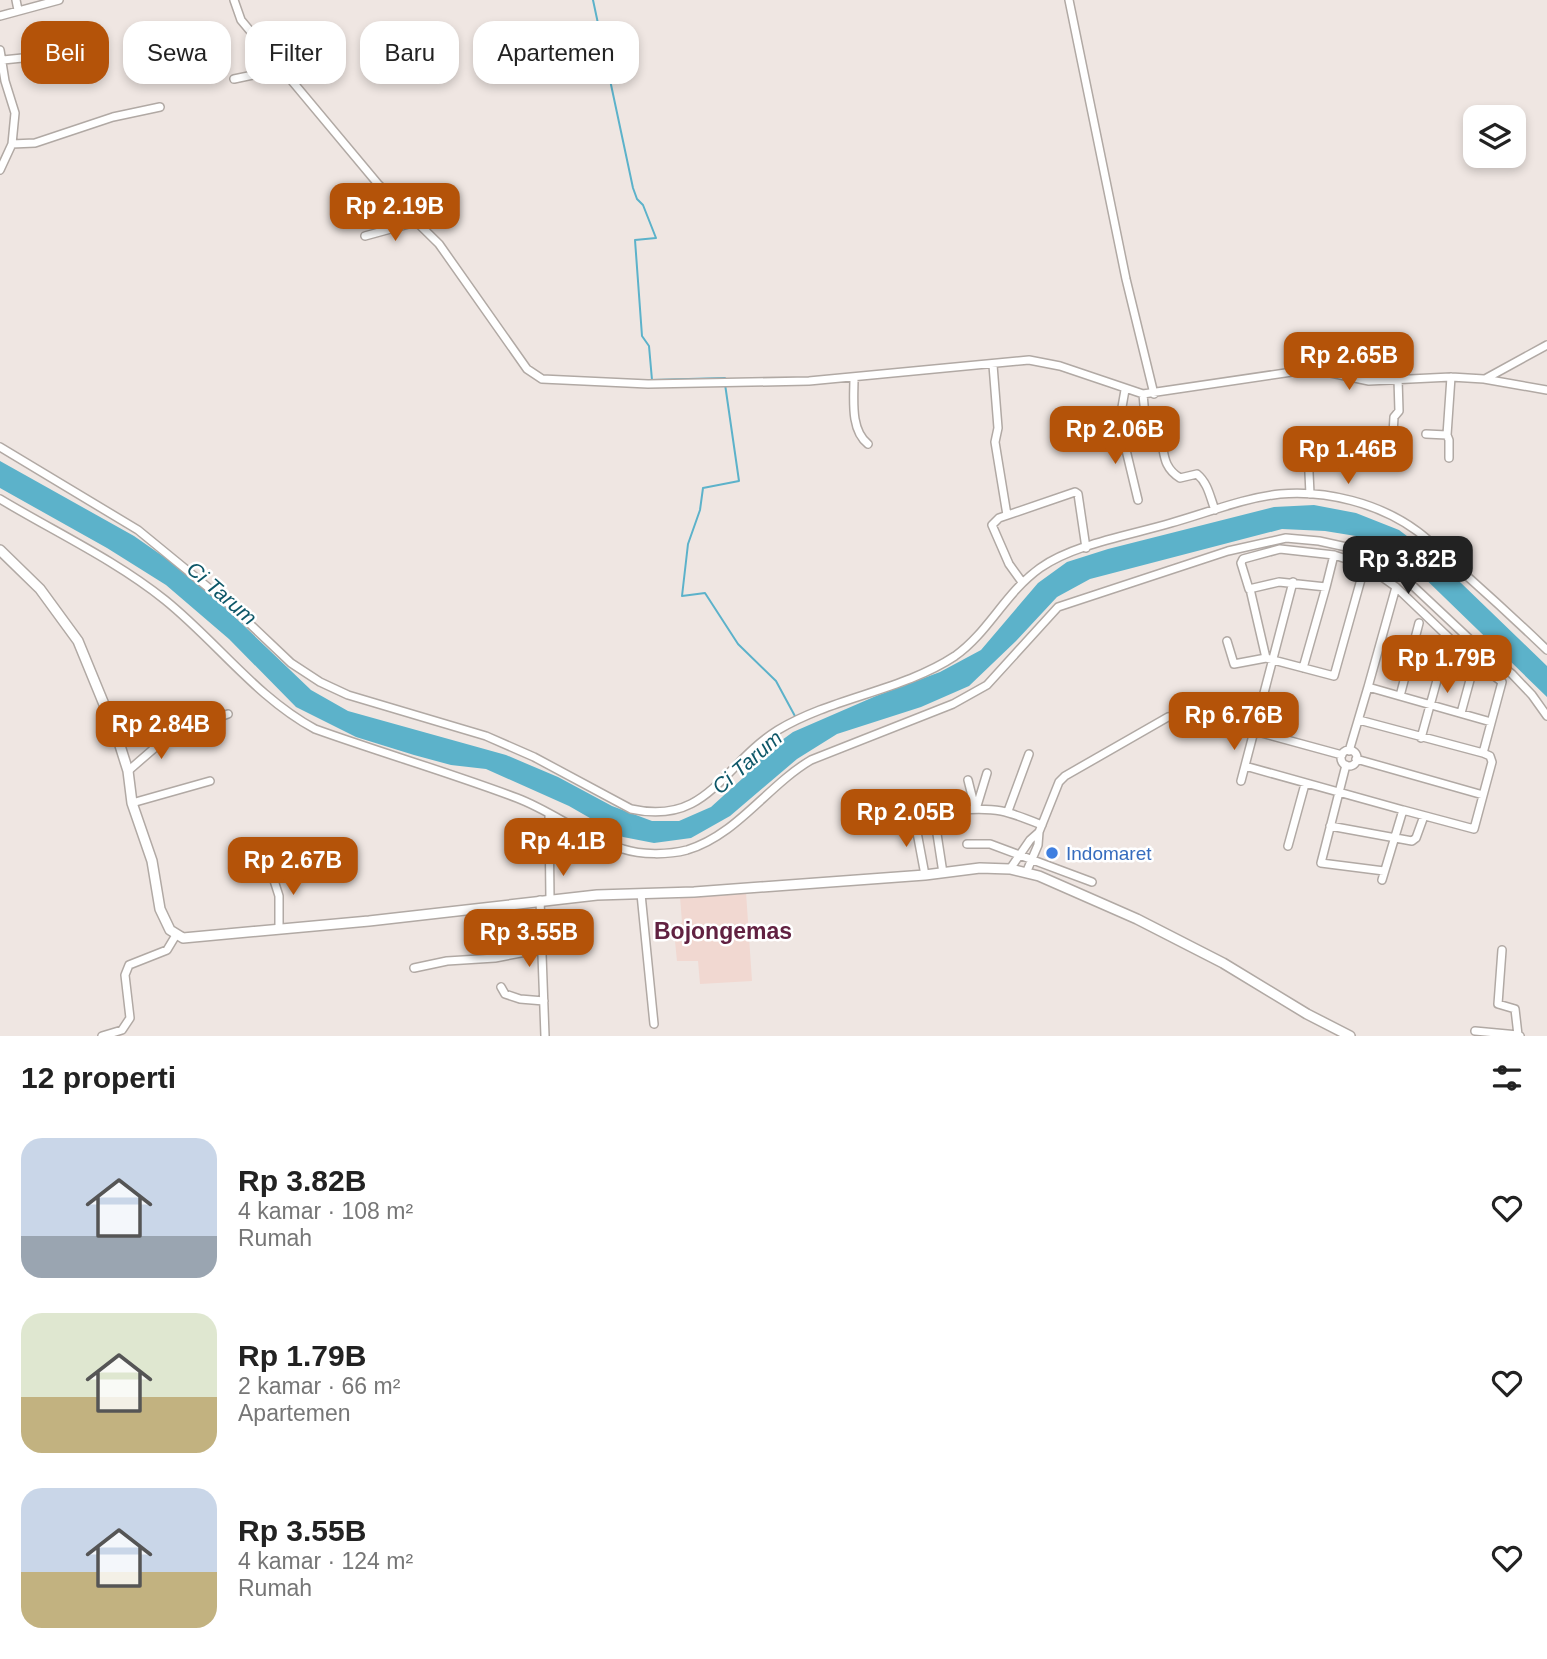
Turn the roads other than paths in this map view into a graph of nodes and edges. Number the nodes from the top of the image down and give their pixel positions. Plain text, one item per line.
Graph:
1 (16, 0) edge
2 (59, 0) edge
3 (234, 0) edge
4 (1069, 0) edge
5 (18, 10) junction
6 (0, 16) edge
7 (245, 25) edge
8 (0, 50) edge
9 (21, 58) edge
10 (3, 60) junction
11 (245, 77) edge
12 (234, 79) dead end
13 (295, 84) edge
14 (160, 107) dead end
15 (12, 144) junction
16 (0, 170) edge
17 (416, 222) junction
18 (365, 236) dead end
19 (1547, 345) edge
20 (993, 365) junction
21 (1451, 377) junction
22 (854, 378) junction
23 (1398, 379) junction
24 (1484, 379) junction
25 (1125, 390) junction
26 (1547, 390) edge
27 (1143, 394) junction
28 (1154, 394) junction
29 (1122, 407) tunnel mouth
30 (1120, 425) tunnel mouth
31 (1426, 434) dead end
32 (1393, 435) dead end
33 (1447, 435) junction
34 (868, 444) dead end
35 (0, 447) edge
36 (1308, 452) dead end
37 (1449, 458) dead end
38 (1310, 494) junction
39 (0, 499) edge
40 (1138, 500) dead end
41 (1215, 510) junction
42 (1007, 515) junction
43 (1090, 546) junction
44 (0, 550) edge
45 (1334, 555) junction
46 (1364, 565) junction
47 (1022, 582) junction
48 (1293, 582) junction
49 (1326, 587) junction
50 (1396, 587) junction
51 (1250, 589) junction
52 (1419, 623) dead end
53 (1227, 641) dead end
54 (1447, 644) dead end
55 (1547, 649) edge
56 (1270, 659) junction
57 (1303, 668) junction
58 (1473, 669) dead end
59 (1368, 687) junction
60 (1399, 696) junction
61 (1262, 702) junction
62 (1430, 705) junction
63 (1461, 713) junction
64 (228, 714) dead end
65 (1547, 716) edge
66 (1203, 717) junction
67 (1359, 720) junction
68 (1491, 722) junction
69 (1255, 732) junction
70 (1421, 738) junction
71 (1346, 753) junction
72 (1483, 753) junction
73 (1029, 754) dead end
74 (1356, 759) junction
75 (1346, 765) junction
76 (1245, 766) junction
77 (128, 771) junction
78 (987, 773) dead end
79 (968, 780) dead end
80 (210, 781) dead end
81 (1241, 781) dead end
82 (1305, 784) junction
83 (1339, 794) junction
84 (1483, 795) junction
85 (132, 803) junction
86 (976, 809) junction
87 (959, 810) dead end
88 (1403, 810) junction
89 (1008, 811) junction
90 (549, 814) junction
91 (1424, 816) junction
92 (935, 821) dead end
93 (1330, 826) junction
94 (916, 827) dead end
95 (1041, 829) junction
96 (1393, 839) junction
97 (967, 845) dead end
98 (1288, 846) dead end
99 (1019, 857) junction
100 (1031, 860) junction
101 (1010, 869) junction
102 (1384, 871) junction
103 (271, 872) dead end
104 (943, 873) junction
105 (1026, 873) junction
106 (925, 875) junction
107 (1382, 880) dead end
108 (1092, 882) dead end
109 (641, 894) junction
110 (545, 900) junction
111 (279, 928) junction
112 (176, 935) junction
113 (542, 949) junction
114 (1502, 950) dead end
115 (414, 968) dead end
116 (501, 987) dead end
117 (544, 1001) junction
118 (654, 1024) dead end
119 (1475, 1031) dead end
120 (102, 1036) edge
121 (545, 1036) edge
122 (1350, 1036) edge
123 (1519, 1036) edge

1 - 5 street
2 - 5 street
3 - 7 street
4 - 28 street
5 - 6 street
8 - 10 street
9 - 10 street
10 - 15 street
11 - 12 street
13 - 17 street
14 - 15 street
15 - 16 street
17 - 18 street
17 - 22 street
19 - 24 street
20 - 22 street
20 - 25 street
20 - 42 street
21 - 23 street
21 - 24 street
21 - 33 street
22 - 34 street
23 - 28 street
23 - 32 street
24 - 26 street
25 - 27 street
25 - 29 street
27 - 28 street
27 - 41 street
30 - 40 street
31 - 33 street
33 - 37 street
35 - 47 street
36 - 38 street
38 - 41 street
38 - 55 street
39 - 90 street
41 - 43 street
42 - 43 street
42 - 47 street
43 - 47 street
44 - 77 main road
45 - 46 street
45 - 49 street
45 - 51 street
46 - 50 street
46 - 57 street
48 - 49 street
48 - 51 street
48 - 56 street
49 - 57 street
50 - 59 street
50 - 68 street
51 - 56 street
52 - 60 street
53 - 56 street
54 - 62 street
56 - 57 street
56 - 61 street
58 - 63 street
59 - 60 street
59 - 67 street
60 - 62 street
61 - 66 street
61 - 69 street
62 - 63 street
62 - 70 street
63 - 68 street
64 - 77 street
65 - 90 street
66 - 69 street
66 - 95 street
67 - 70 street
67 - 71 street
68 - 72 street
69 - 71 street
69 - 76 street
70 - 72 street
71 - 74 street
71 - 75 street
72 - 84 street
73 - 89 street
74 - 75 street
74 - 84 street
75 - 83 street
76 - 81 street
76 - 82 street
77 - 85 main road
78 - 86 street
79 - 86 street
80 - 85 street
82 - 83 street
82 - 98 street
83 - 88 street
83 - 93 street
84 - 91 street
85 - 112 main road
86 - 87 street
86 - 89 street
88 - 91 street
88 - 96 street
89 - 95 street
90 - 110 street
91 - 96 street
92 - 104 street
93 - 96 street
93 - 102 street
94 - 106 street
95 - 99 street
95 - 100 street
96 - 102 street
97 - 99 street
99 - 100 street
99 - 101 street
100 - 105 street
100 - 108 street
101 - 104 main road
101 - 105 main road
102 - 107 street
103 - 111 street
104 - 106 main road
105 - 122 main road
106 - 109 main road
109 - 110 main road
109 - 118 street
110 - 111 main road
110 - 113 street
111 - 112 main road
112 - 120 street
113 - 115 street
113 - 117 street
114 - 123 street
116 - 117 street
117 - 121 street
119 - 123 street

